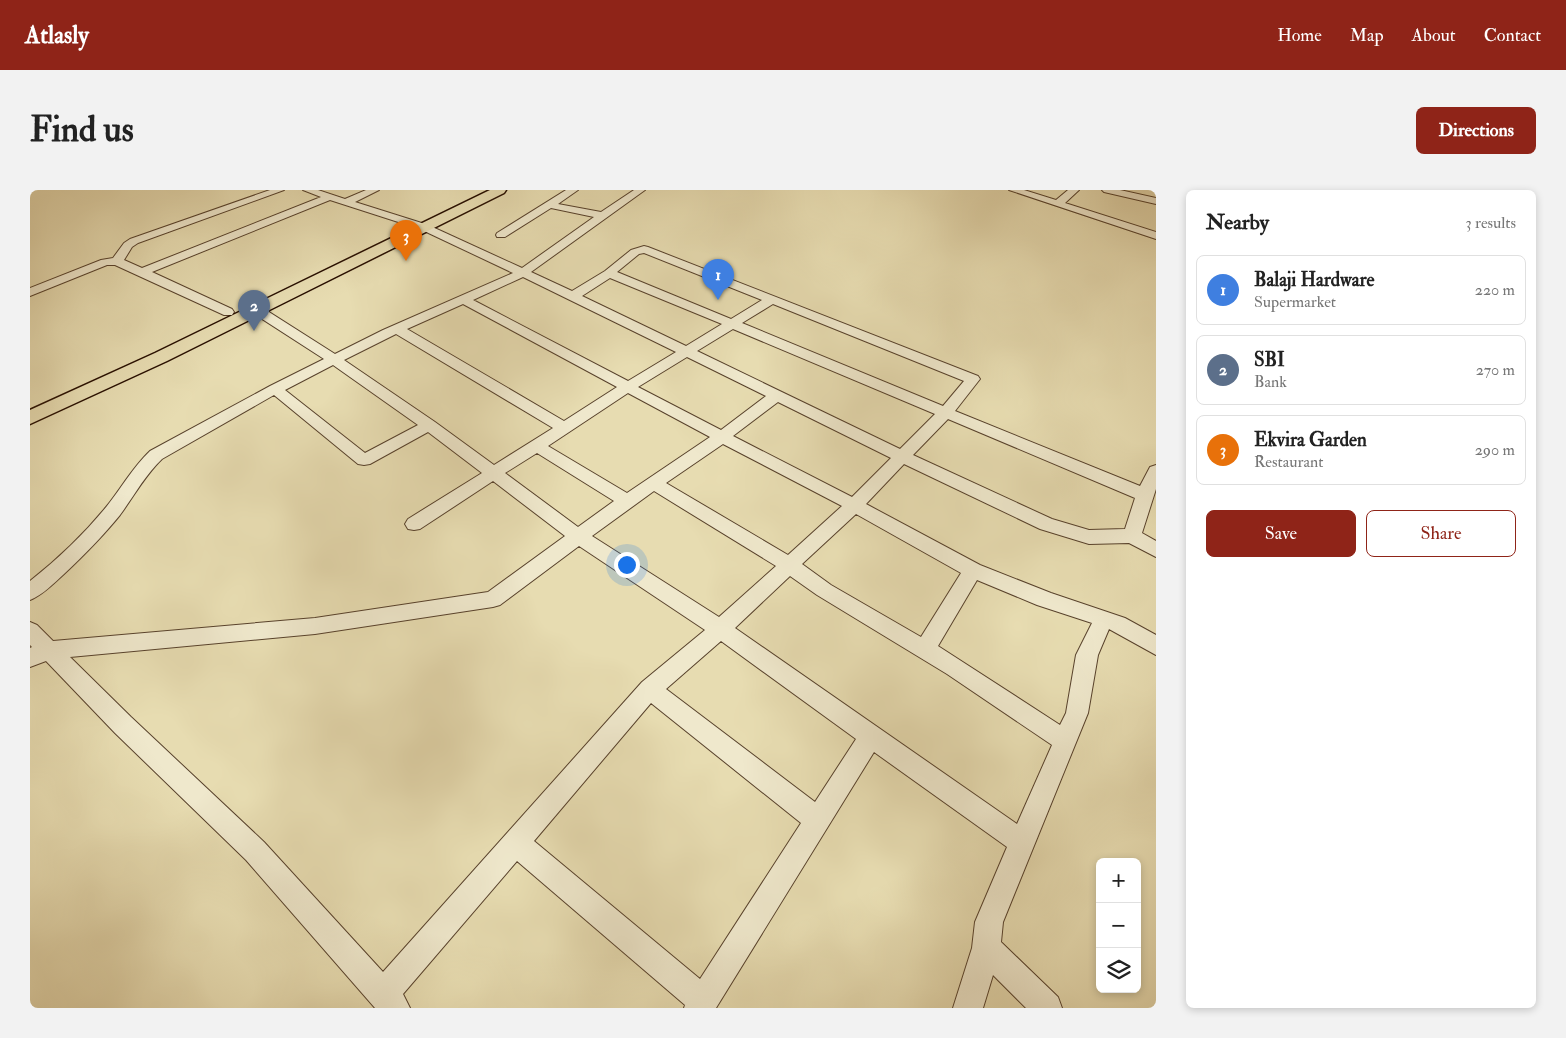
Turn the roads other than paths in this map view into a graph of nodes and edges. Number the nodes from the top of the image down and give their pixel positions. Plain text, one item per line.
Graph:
1 (279, 190) edge
2 (308, 190) edge
3 (374, 190) edge
4 (484, 190) edge
5 (500, 190) edge
6 (573, 190) edge
7 (640, 190) edge
8 (1014, 190) edge
9 (1074, 190) edge
10 (1107, 190) edge
11 (330, 197) junction
12 (1156, 201) edge
13 (346, 202) junction
14 (1058, 204) junction
15 (551, 205) junction
16 (602, 216) junction
17 (419, 226) junction
18 (501, 235) dead end
19 (1156, 236) edge
20 (117, 261) junction
21 (140, 272) junction
22 (522, 273) junction
23 (609, 273) junction
24 (30, 292) edge
25 (573, 296) junction
26 (464, 300) junction
27 (772, 300) junction
28 (251, 306) junction
29 (228, 312) junction
30 (732, 324) junction
31 (396, 329) junction
32 (686, 352) junction
33 (334, 360) junction
34 (627, 387) junction
35 (275, 389) junction
36 (777, 395) junction
37 (30, 406) edge
38 (946, 412) junction
39 (30, 418) edge
40 (429, 425) junction
41 (565, 428) junction
42 (722, 437) junction
43 (538, 446) junction
44 (902, 456) junction
45 (495, 474) junction
46 (1155, 475) edge
47 (654, 483) junction
48 (1145, 495) junction
49 (627, 501) junction
50 (854, 505) junction
51 (414, 524) dead end
52 (1132, 536) junction
53 (578, 537) junction
54 (1156, 550) edge
55 (789, 565) junction
56 (973, 570) junction
57 (30, 592) edge
58 (1104, 619) junction
59 (720, 629) junction
60 (30, 632) edge
61 (1156, 646) edge
62 (925, 649) junction
63 (39, 654) edge
64 (650, 689) junction
65 (871, 736) junction
66 (1064, 741) junction
67 (818, 820) junction
68 (1023, 843) junction
69 (516, 844) junction
70 (986, 948) junction
71 (389, 1002) edge
72 (701, 1004) edge
73 (968, 1008) edge
74 (1047, 1008) edge

1 - 20 street
2 - 11 street
3 - 13 street
4 - 17 main road
5 - 17 main road
6 - 15 street
7 - 16 street
8 - 14 street
9 - 14 street
10 - 12 street
11 - 13 street
11 - 21 street
13 - 17 street
14 - 19 street
15 - 16 street
15 - 18 street
16 - 22 street
17 - 22 street
17 - 28 main road
20 - 21 street
20 - 24 street
21 - 29 street
22 - 25 street
22 - 26 street
23 - 25 street
23 - 27 street
23 - 30 street
25 - 32 street
26 - 31 street
26 - 34 street
27 - 30 street
27 - 38 street
28 - 29 main road
28 - 33 street
28 - 39 main road
29 - 37 main road
30 - 32 street
30 - 38 street
31 - 33 street
31 - 41 street
32 - 34 street
32 - 36 street
33 - 35 street
33 - 40 street
34 - 41 street
34 - 42 street
35 - 40 street
35 - 57 street
36 - 42 street
36 - 44 street
38 - 44 street
38 - 48 street
40 - 45 street
41 - 43 street
42 - 47 street
42 - 50 street
43 - 45 street
43 - 49 street
44 - 50 street
44 - 52 street
45 - 51 street
45 - 53 street
46 - 48 street
47 - 49 street
47 - 55 street
48 - 52 street
49 - 53 street
50 - 55 street
50 - 56 street
52 - 54 street
53 - 59 street
53 - 63 street
55 - 59 street
55 - 62 street
56 - 58 street
56 - 62 street
58 - 61 street
58 - 66 street
59 - 64 street
59 - 65 street
60 - 63 street
62 - 66 street
63 - 71 street
64 - 67 street
64 - 69 street
65 - 67 street
65 - 68 street
66 - 68 street
67 - 72 street
68 - 70 street
69 - 71 street
69 - 72 street
70 - 73 street
70 - 74 street

